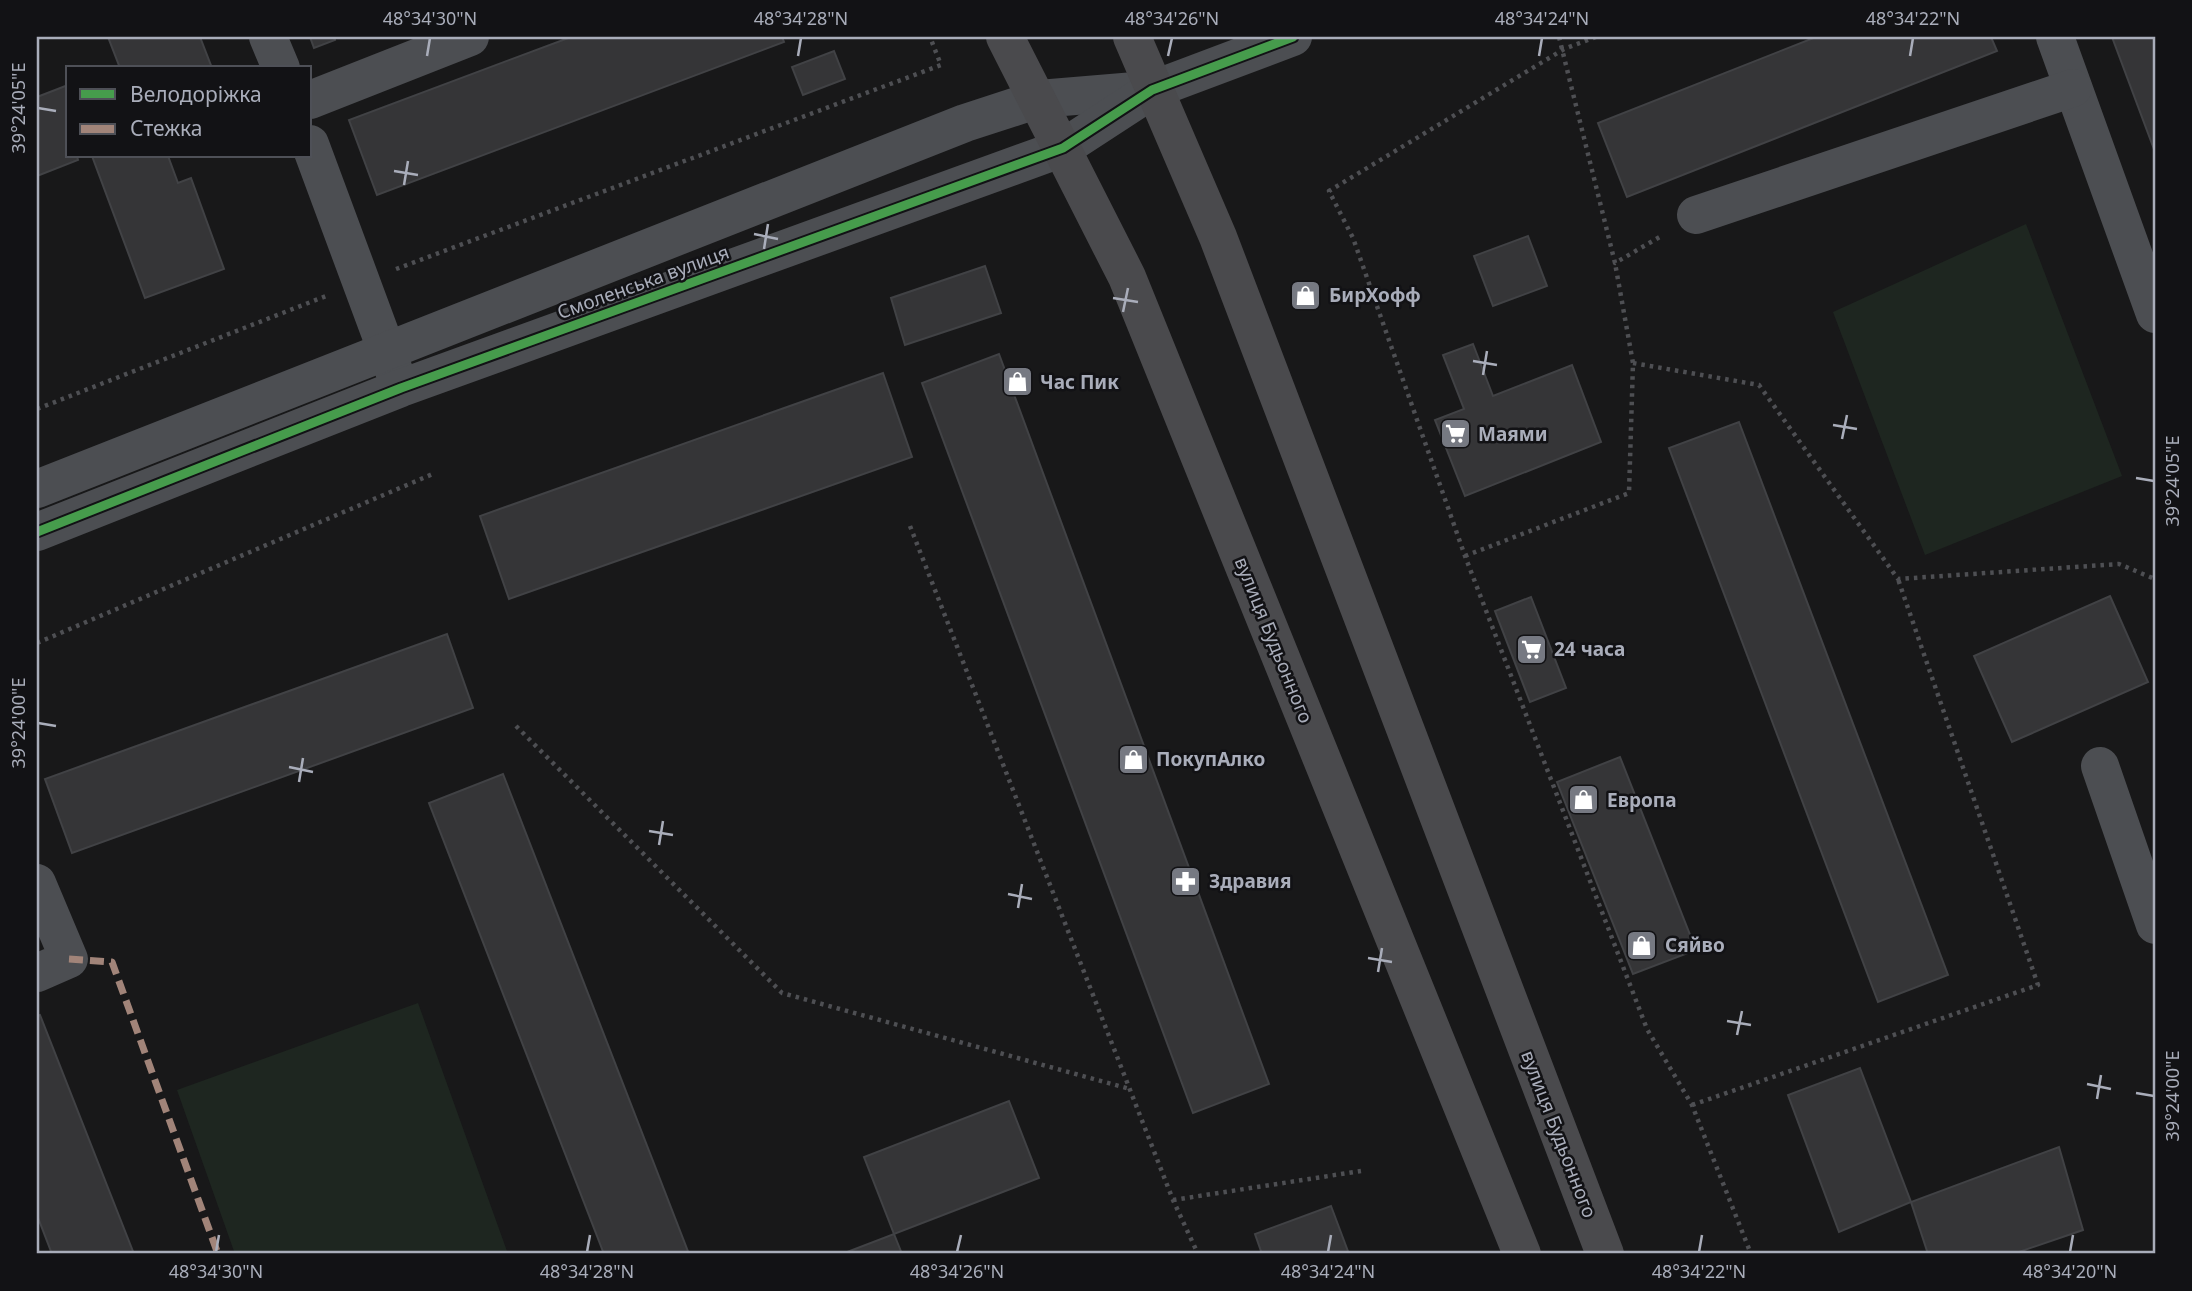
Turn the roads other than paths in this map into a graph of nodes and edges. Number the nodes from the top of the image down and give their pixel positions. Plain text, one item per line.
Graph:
1 (268, 37) edge
2 (470, 37) edge
3 (1005, 37) edge
4 (1132, 37) edge
5 (1293, 37) edge
6 (2055, 37) edge
7 (280, 66) edge
8 (2073, 88) junction
9 (1152, 90) junction
10 (312, 99) edge
11 (1039, 99) junction
12 (1063, 148) junction
13 (312, 149) edge
14 (1696, 215) road end
15 (2155, 314) edge
16 (387, 352) junction
17 (401, 388) junction
18 (37, 489) edge
19 (37, 532) edge
20 (2100, 766) dead end
21 (37, 883) edge
22 (2155, 925) edge
23 (37, 972) edge
24 (1522, 1254) edge
25 (1605, 1254) edge

1 - 7 street
2 - 10 street
3 - 11 main road, вулиця Будьонного
4 - 9 main road, вулиця Будьонного
5 - 9 street, Смоленська вулиця
6 - 8 street
8 - 14 street
8 - 15 street
9 - 11 street, Смоленська вулиця
9 - 12 street, Смоленська вулиця
9 - 25 main road, вулиця Будьонного
11 - 12 main road, вулиця Будьонного
11 - 16 street, Смоленська вулиця
12 - 17 street, Смоленська вулиця
12 - 24 main road, вулиця Будьонного
13 - 16 street
16 - 17 street
16 - 18 street, Смоленська вулиця
17 - 19 street, Смоленська вулиця
20 - 22 street
21 - 23 street

